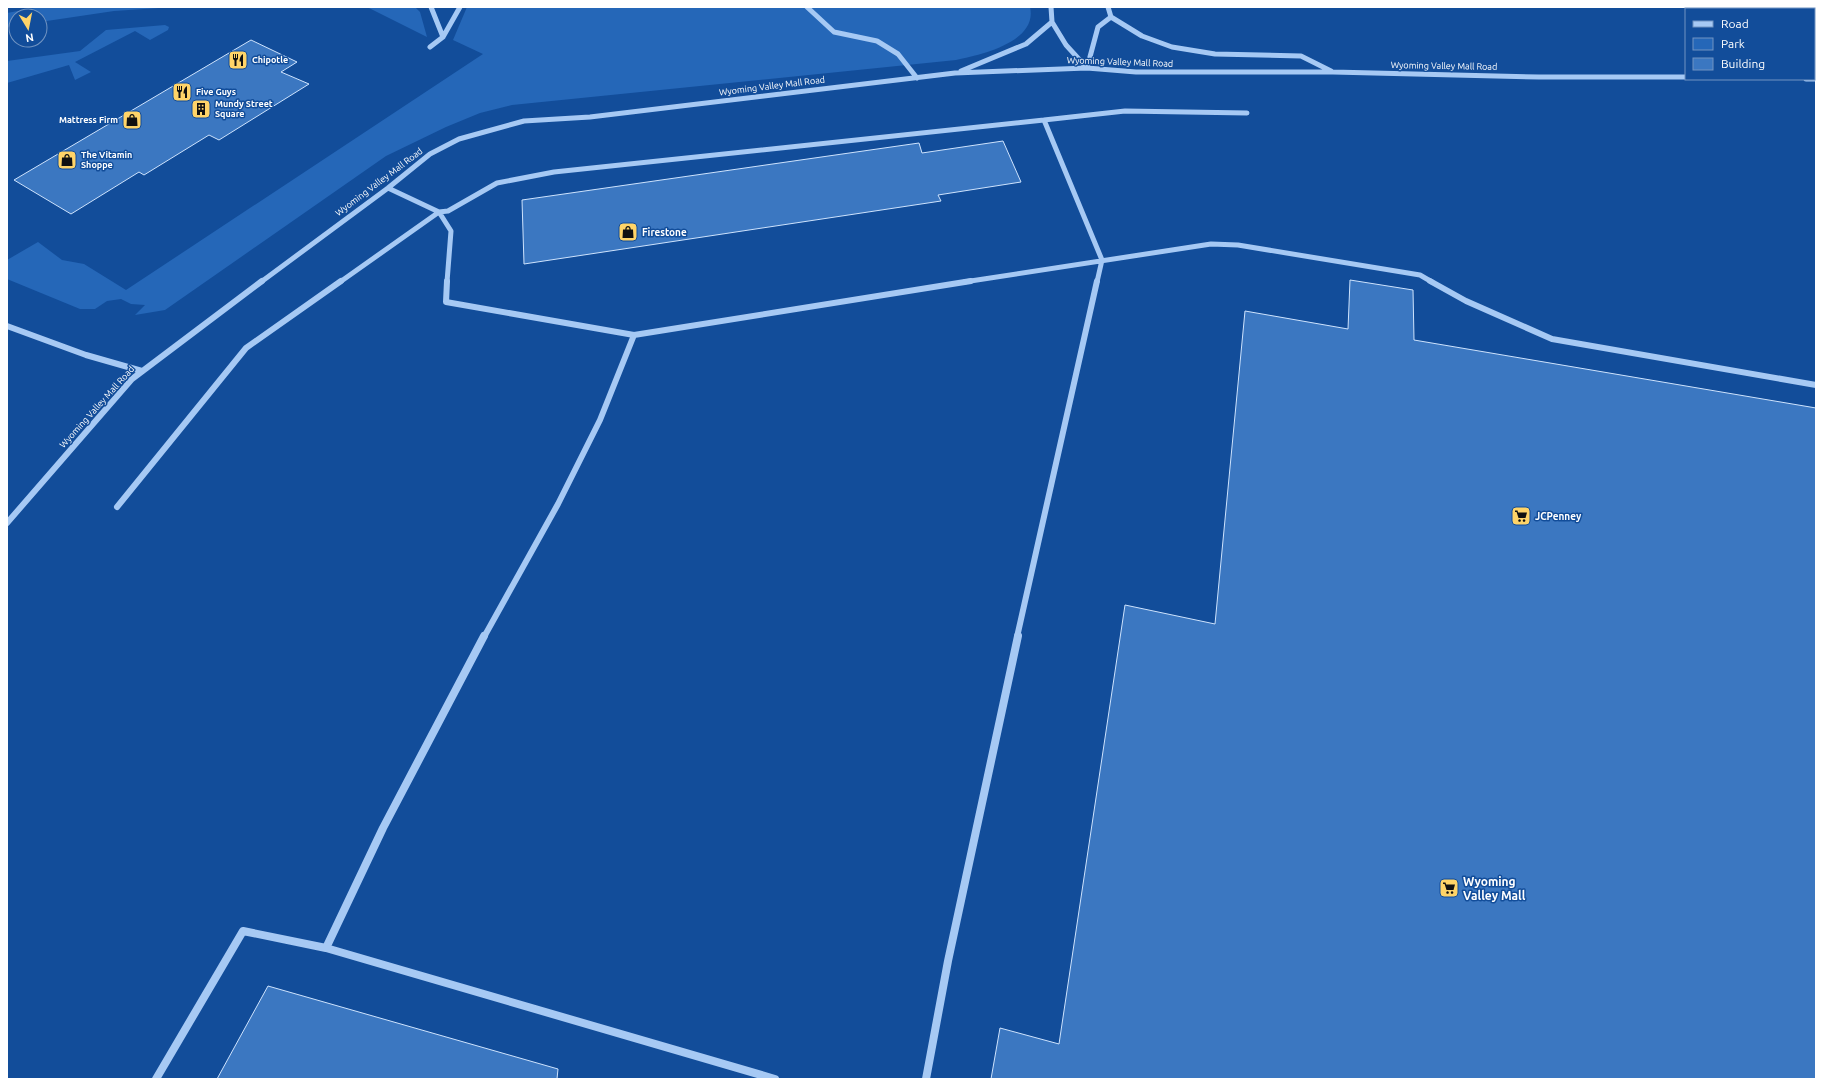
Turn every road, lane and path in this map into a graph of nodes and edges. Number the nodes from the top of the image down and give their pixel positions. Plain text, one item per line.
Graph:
1 (431, 7) edge
2 (460, 7) edge
3 (807, 7) edge
4 (1051, 7) edge
5 (1108, 7) edge
6 (1111, 17) junction
7 (1052, 22) junction
8 (443, 37) junction
9 (430, 46) dead end
10 (1087, 68) junction
11 (1333, 72) junction
12 (955, 73) junction
13 (1685, 77) edge
14 (917, 78) junction
15 (1247, 113) dead end
16 (1044, 120) junction
17 (388, 188) junction
18 (439, 212) junction
19 (1102, 260) junction
20 (7, 326) edge
21 (634, 335) junction
22 (142, 371) junction
23 (1816, 385) edge
24 (117, 507) dead end
25 (7, 523) edge
26 (326, 948) junction
27 (156, 1079) edge
28 (774, 1079) edge
29 (926, 1079) edge

1 - 8 lane
2 - 8 lane
3 - 14 lane
4 - 7 lane
5 - 6 lane
6 - 10 lane
6 - 11 lane
7 - 10 lane
7 - 12 lane
8 - 9 lane
10 - 11 lane, Wyoming Valley Mall Road
10 - 12 lane, Wyoming Valley Mall Road
11 - 13 lane, Wyoming Valley Mall Road
12 - 14 lane, Wyoming Valley Mall Road
14 - 17 lane, Wyoming Valley Mall Road
15 - 16 lane
16 - 18 lane
16 - 19 lane
17 - 18 lane
17 - 22 lane, Wyoming Valley Mall Road
18 - 21 lane
18 - 24 lane
19 - 21 lane
19 - 23 lane
19 - 29 lane
20 - 22 lane
21 - 26 lane
22 - 25 lane, Wyoming Valley Mall Road
26 - 27 lane
26 - 28 lane

